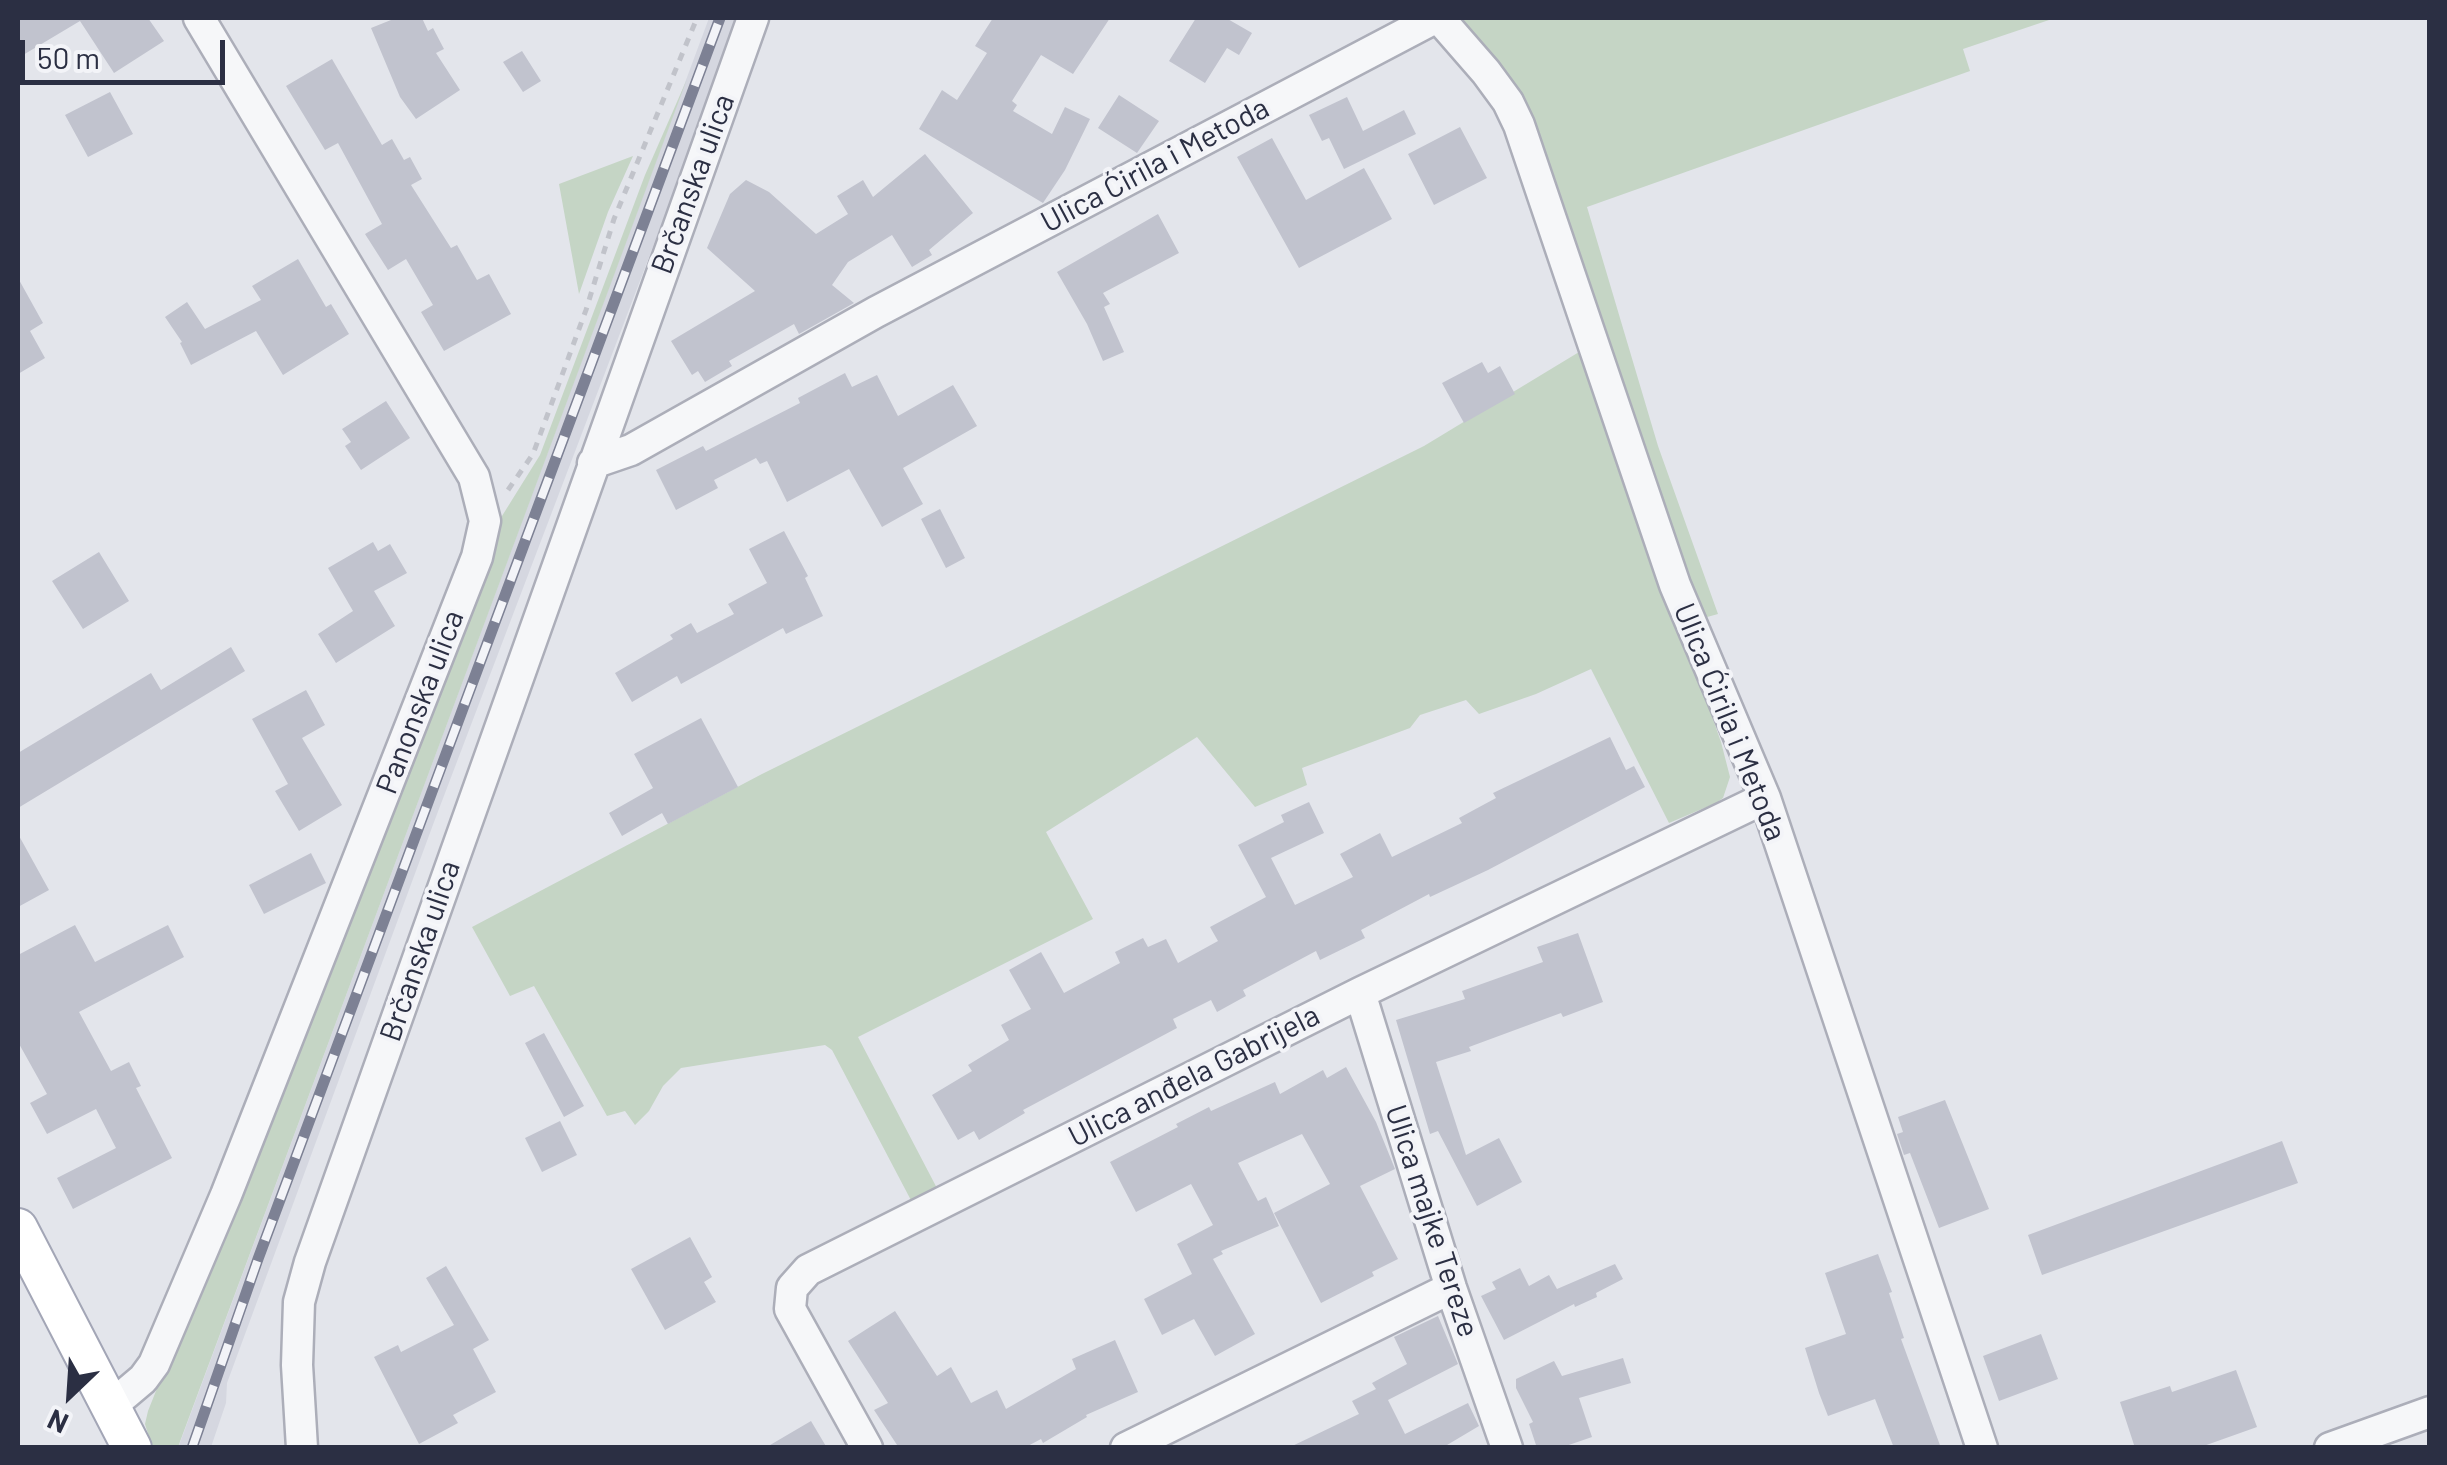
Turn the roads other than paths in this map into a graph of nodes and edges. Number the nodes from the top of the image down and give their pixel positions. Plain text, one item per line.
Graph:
1 (199, 18) edge
2 (753, 18) edge
3 (1437, 18) edge
4 (593, 463) junction
5 (1764, 798) junction
6 (1360, 992) junction
7 (18, 1228) edge
8 (1451, 1288) junction
9 (111, 1406) junction
10 (2430, 1412) edge
11 (132, 1448) edge
12 (302, 1448) edge
13 (867, 1448) edge
14 (1126, 1448) edge
15 (1508, 1448) edge
16 (1982, 1448) edge
17 (2330, 1448) edge

1 - 9 street, Panonska ulica
2 - 4 street, Brčanska ulica
3 - 4 street, Ulica Ćirila i Metoda
3 - 5 street, Ulica Ćirila i Metoda
4 - 12 street, Brčanska ulica
5 - 6 street, Ulica anđela Gabrijela
5 - 16 street, Ulica Ćirila i Metoda
6 - 8 street, Ulica majke Tereze
6 - 13 street, Ulica anđela Gabrijela
7 - 9 main road
8 - 14 street
8 - 15 street, Ulica majke Tereze
9 - 11 main road
10 - 17 street

